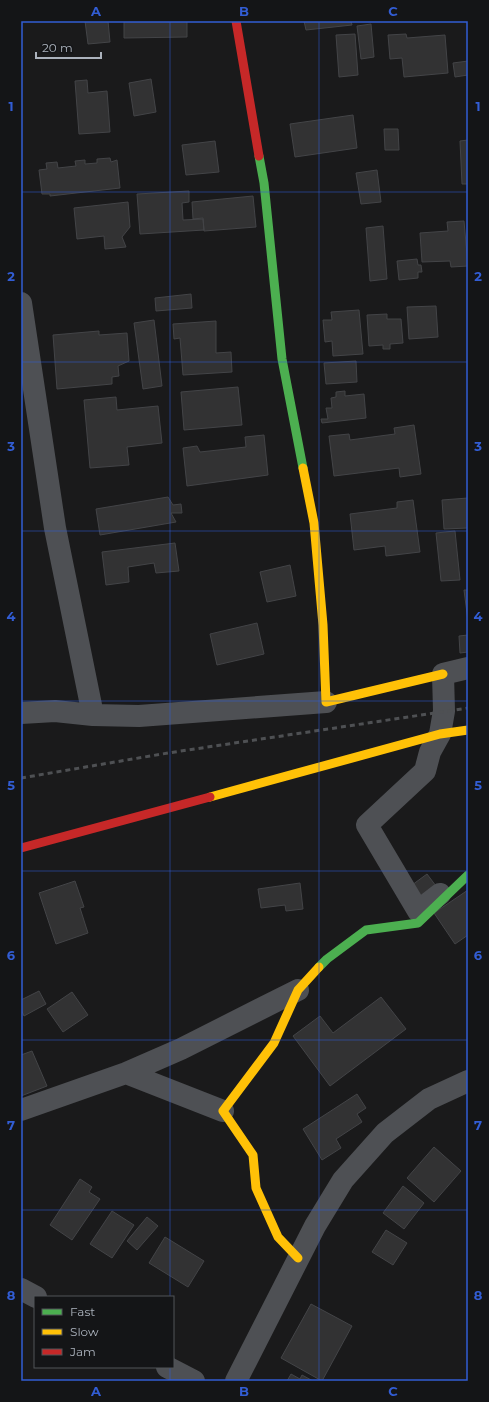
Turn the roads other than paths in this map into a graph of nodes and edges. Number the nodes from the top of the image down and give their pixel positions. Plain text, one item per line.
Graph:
1 (236, 21) edge
2 (21, 303) edge
3 (468, 668) edge
4 (443, 674) junction
5 (326, 702) junction
6 (21, 713) edge
7 (93, 715) junction
8 (468, 730) edge
9 (440, 734) junction
10 (21, 848) edge
11 (468, 873) edge
12 (298, 990) junction
13 (126, 1073) junction
14 (468, 1081) edge
15 (21, 1110) edge
16 (222, 1111) junction
17 (298, 1258) junction
18 (21, 1289) edge
19 (34, 1296) edge
20 (169, 1368) edge
21 (194, 1381) edge
22 (236, 1381) edge

1 - 5 street
2 - 7 street
3 - 4 street
4 - 5 street
4 - 9 street
5 - 7 street
6 - 7 street
8 - 9 street
9 - 10 street
9 - 11 street
11 - 12 street
12 - 13 street
12 - 16 street
13 - 15 street
13 - 16 street
14 - 17 street
16 - 17 street
17 - 22 street
18 - 19 street
20 - 21 street

